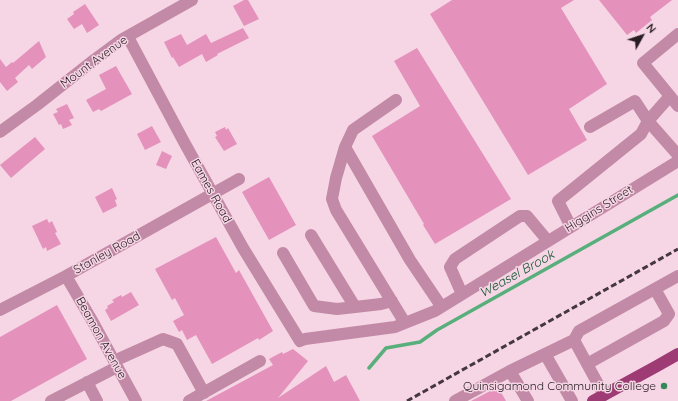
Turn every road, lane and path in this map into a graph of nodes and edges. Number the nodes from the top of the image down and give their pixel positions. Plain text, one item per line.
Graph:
1 (192, 0) edge
2 (678, 34) edge
3 (128, 37) junction
4 (670, 96) junction
5 (396, 100) dead end
6 (678, 106) edge
7 (648, 121) junction
8 (590, 127) dead end
9 (0, 132) edge
10 (345, 147) junction
11 (678, 155) edge
12 (678, 161) edge
13 (240, 179) dead end
14 (213, 194) junction
15 (571, 227) junction
16 (311, 235) dead end
17 (548, 241) junction
18 (283, 253) dead end
19 (66, 276) junction
20 (678, 276) edge
21 (655, 289) junction
22 (462, 294) junction
23 (392, 301) junction
24 (441, 306) junction
25 (355, 307) junction
26 (0, 310) edge
27 (405, 323) junction
28 (574, 340) junction
29 (300, 341) joint
30 (545, 354) junction
31 (678, 354) edge
32 (260, 361) dead end
33 (116, 364) junction
34 (587, 364) junction
35 (510, 371) junction
36 (87, 382) junction
37 (204, 392) junction
38 (604, 395) junction
39 (53, 400) edge
40 (97, 401) edge
41 (136, 401) edge
42 (189, 401) edge
43 (455, 401) edge
44 (528, 401) edge
45 (572, 401) edge
46 (593, 401) edge

1 - 3 street, Mount Avenue
2 - 4 street
3 - 9 street, Mount Avenue
3 - 14 street, Eames Road
4 - 6 street
4 - 7 street
5 - 10 street
7 - 8 street
7 - 11 street
7 - 15 street
10 - 23 street
10 - 24 street
12 - 15 street, Higgins Street
13 - 14 street, Stanley Road
14 - 19 street, Stanley Road
14 - 29 street, Eames Road
15 - 17 street, Higgins Street
16 - 25 street
17 - 22 street, Higgins Street
17 - 22 street
18 - 25 street
19 - 26 street, Stanley Road
19 - 33 street, Beamon Avenue
20 - 21 street
21 - 28 street
21 - 34 street
22 - 24 street, Higgins Street
23 - 25 street
23 - 27 street
24 - 27 street, Higgins Street
27 - 29 street, Higgins Street
28 - 30 street
28 - 34 street
30 - 35 street
30 - 45 street
31 - 38 main road
32 - 37 street
33 - 36 street
33 - 37 street
33 - 41 street, Beamon Avenue
34 - 38 street
35 - 43 street
35 - 44 street
36 - 39 street
36 - 40 street
37 - 42 street
38 - 46 main road

